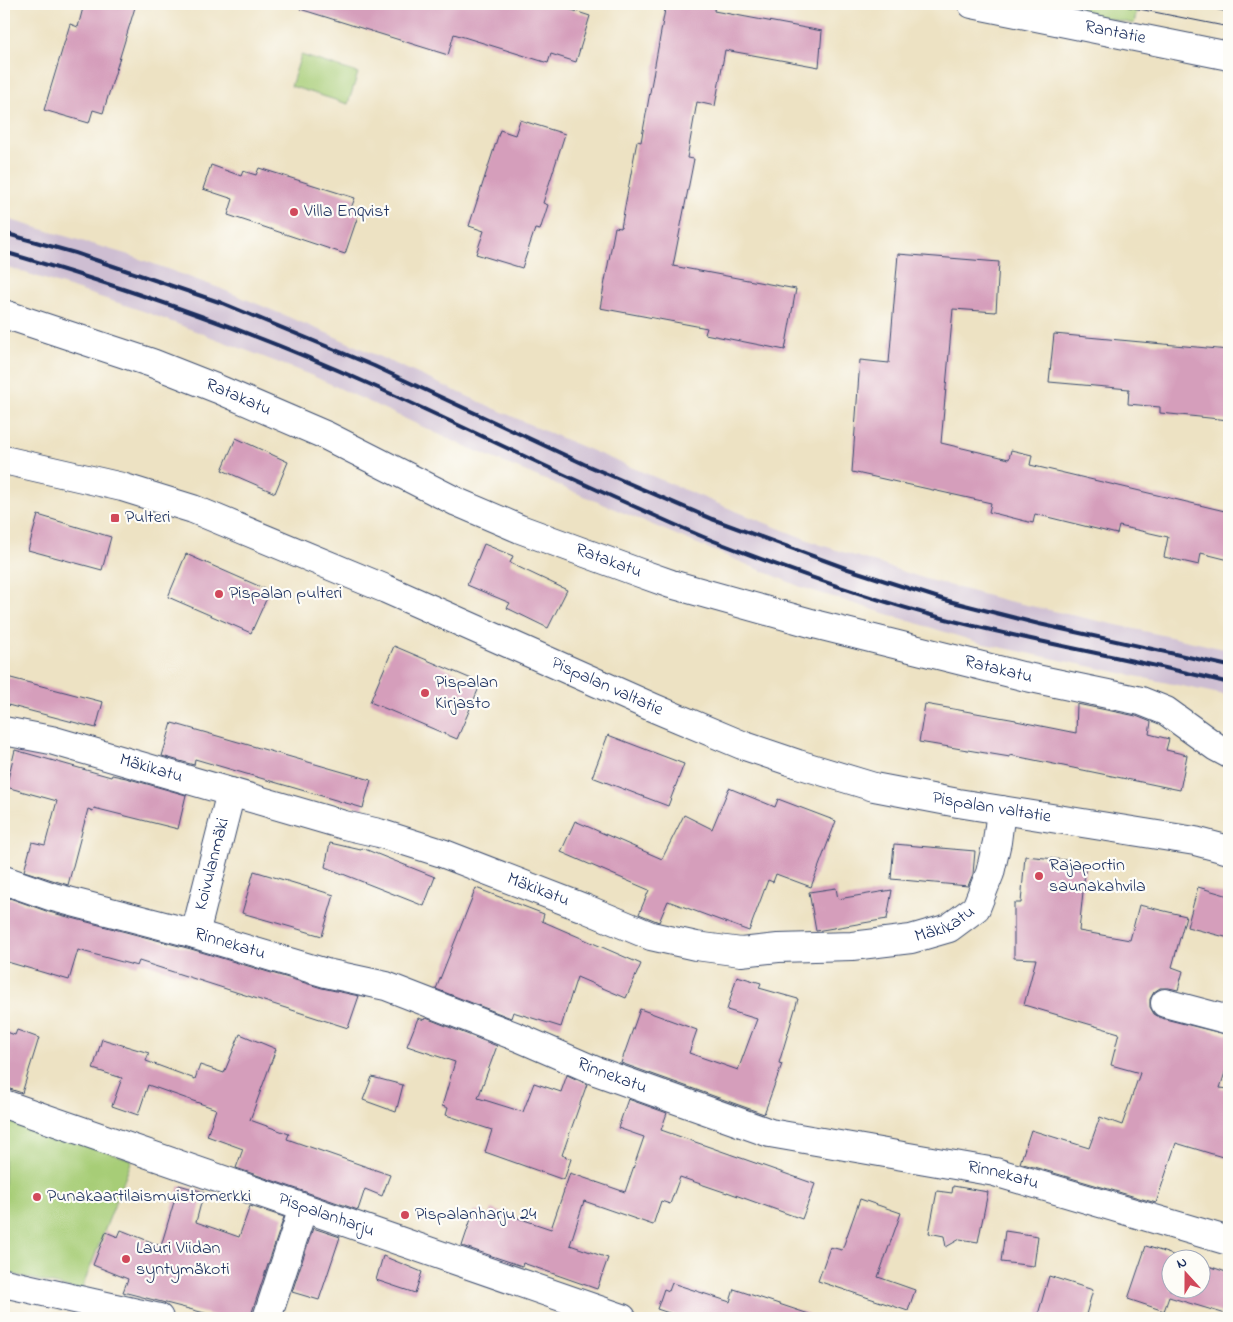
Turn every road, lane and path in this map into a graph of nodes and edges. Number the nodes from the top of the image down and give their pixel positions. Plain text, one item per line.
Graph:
1 (972, 4) edge
2 (1229, 56) edge
3 (4, 314) edge
4 (4, 460) edge
5 (4, 731) edge
6 (1229, 754) edge
7 (230, 792) junction
8 (1001, 810) junction
9 (1229, 850) edge
10 (4, 880) edge
11 (195, 934) junction
12 (1164, 1003) dead end
13 (1229, 1020) edge
14 (4, 1104) edge
15 (303, 1208) junction
16 (1229, 1241) edge
17 (4, 1283) edge
18 (159, 1318) edge
19 (267, 1318) edge
20 (622, 1318) edge

1 - 2 street, Rantatie
3 - 6 street, Ratakatu
4 - 8 street, Pispalan valtatie
5 - 7 street, Mäkikatu
7 - 8 street, Mäkikatu
7 - 11 street, Koivulanmäki
8 - 9 street, Pispalan valtatie
10 - 11 street, Rinnekatu
11 - 16 street, Rinnekatu
12 - 13 street
14 - 15 street, Pispalanharju
15 - 19 street
15 - 20 street, Pispalanharju
17 - 18 street

